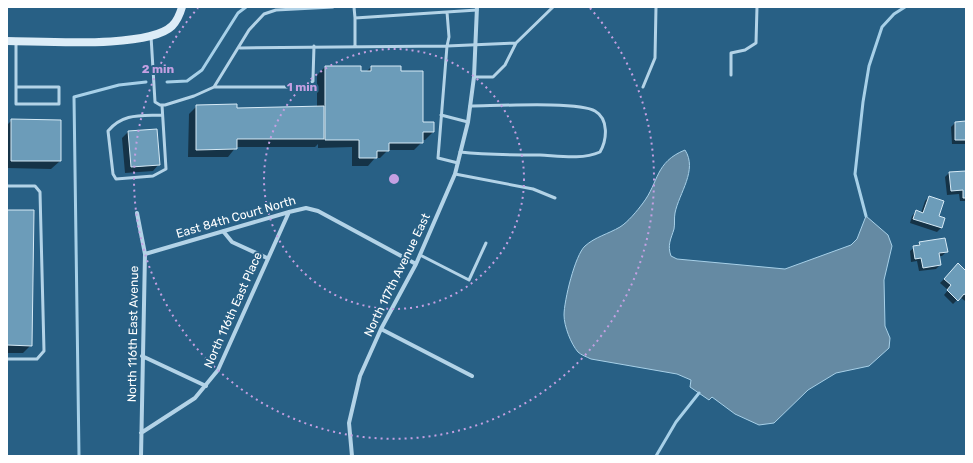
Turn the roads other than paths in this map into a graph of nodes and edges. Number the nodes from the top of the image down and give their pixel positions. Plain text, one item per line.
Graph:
1 (182, 7) edge
2 (333, 7) edge
3 (354, 7) edge
4 (553, 7) edge
5 (656, 7) edge
6 (756, 7) edge
7 (477, 9) edge
8 (447, 12) junction
9 (355, 18) junction
10 (151, 36) junction
11 (7, 42) edge
12 (16, 42) junction
13 (516, 43) junction
14 (476, 44) junction
15 (314, 46) junction
16 (355, 46) junction
17 (447, 46) junction
18 (240, 48) junction
19 (731, 75) dead end
20 (474, 77) junction
21 (214, 86) junction
22 (16, 87) junction
23 (643, 87) dead end
24 (162, 105) junction
25 (470, 106) junction
26 (162, 115) junction
27 (441, 115) junction
28 (468, 122) junction
29 (460, 152) junction
30 (458, 163) junction
31 (455, 174) junction
32 (7, 186) edge
33 (555, 198) dead end
34 (289, 212) junction
35 (137, 213) dead end
36 (223, 231) junction
37 (486, 243) dead end
38 (144, 254) junction
39 (420, 254) junction
40 (267, 258) junction
41 (416, 264) junction
42 (381, 329) junction
43 (142, 356) junction
44 (7, 359) edge
45 (472, 376) dead end
46 (206, 386) junction
47 (141, 433) junction
48 (141, 456) edge
49 (352, 456) edge

1 - 10 street
2 - 18 lane
3 - 9 lane
4 - 13 lane
5 - 23 lane
6 - 19 lane
7 - 8 lane
7 - 14 street, North 117th Avenue East
8 - 9 lane
8 - 17 lane
9 - 16 lane
10 - 12 street
10 - 24 lane
11 - 12 street
12 - 22 lane
13 - 14 lane
13 - 20 lane
14 - 17 lane
14 - 20 street, North 117th Avenue East
15 - 16 lane
15 - 18 lane
15 - 21 lane
16 - 17 lane
17 - 27 lane
18 - 21 lane
20 - 25 street, North 117th Avenue East
21 - 24 lane
22 - 22 lane
24 - 26 lane
25 - 28 street, North 117th Avenue East
25 - 29 lane
26 - 26 lane
27 - 28 lane
27 - 30 lane
28 - 29 street, North 117th Avenue East
29 - 30 street, North 117th Avenue East
30 - 31 street, North 117th Avenue East
31 - 33 lane
31 - 39 street, North 117th Avenue East
32 - 44 lane
34 - 36 street, East 84th Court North
34 - 40 street, North 116th East Place
34 - 41 street, East 84th Court North
35 - 38 street, North 116th East Avenue
36 - 38 street, East 84th Court North
36 - 40 street
37 - 39 lane
38 - 43 street, North 116th East Avenue
39 - 41 street, North 117th Avenue East
40 - 46 street, North 116th East Place
41 - 42 street, North 117th Avenue East
42 - 45 street
42 - 49 street, North 117th Avenue East
43 - 46 street
43 - 47 street, North 116th East Avenue
46 - 47 street, North 116th East Place
47 - 48 street, North 116th East Avenue

